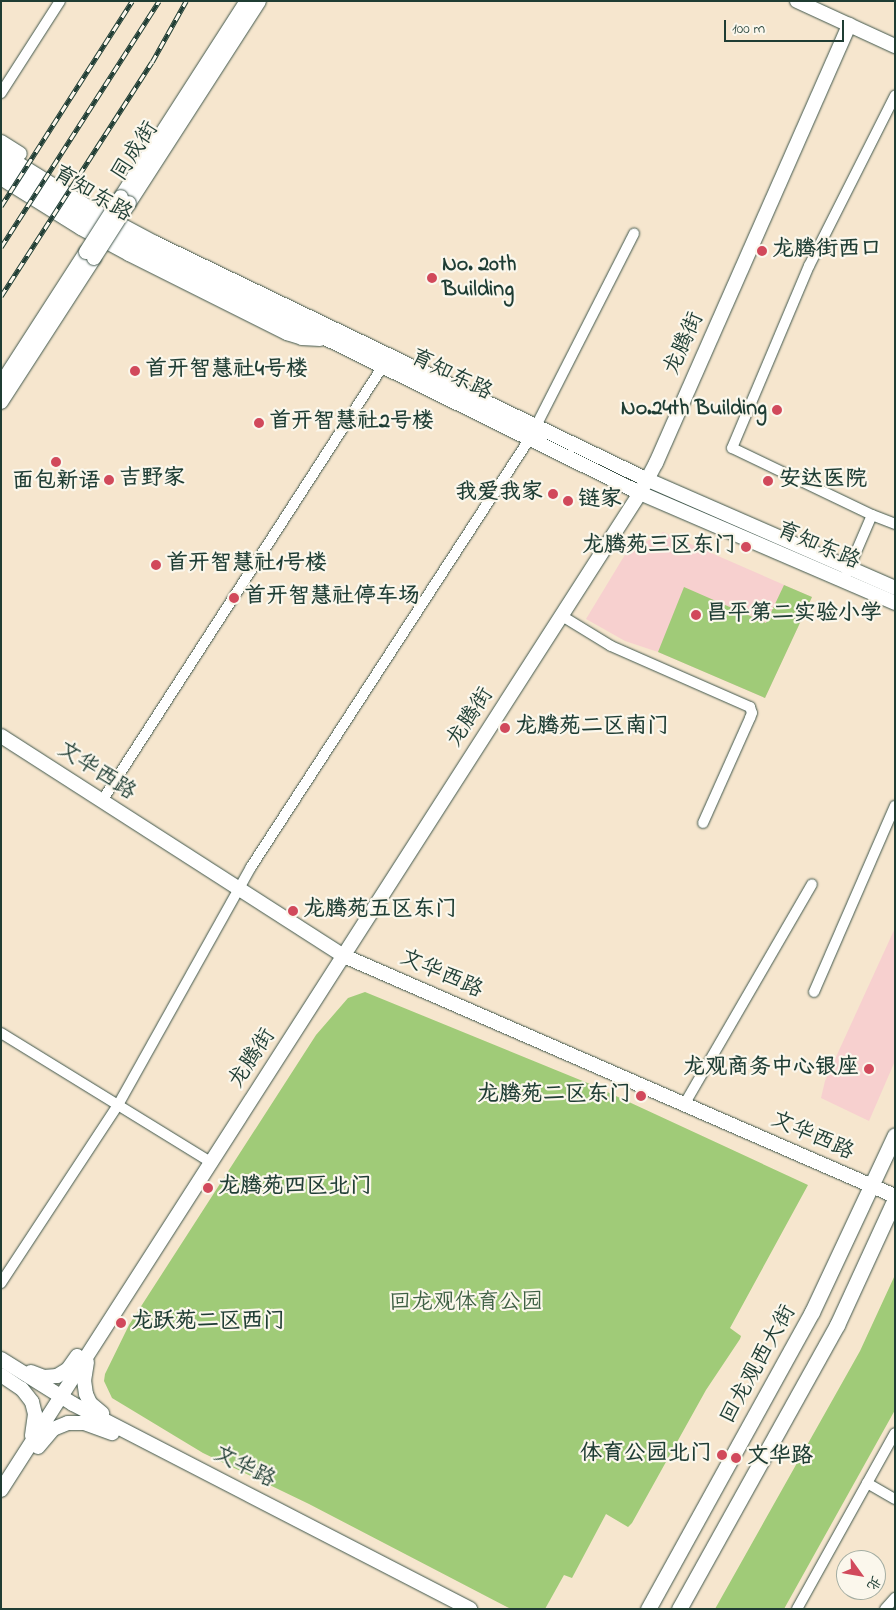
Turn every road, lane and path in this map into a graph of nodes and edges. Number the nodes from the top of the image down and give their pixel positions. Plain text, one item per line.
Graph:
1 (60, 1) edge
2 (247, 1) edge
3 (259, 1) edge
4 (797, 1) edge
5 (849, 25) junction
6 (895, 46) edge
7 (1, 93) edge
8 (895, 96) edge
9 (1, 142) edge
10 (1, 153) edge
11 (1, 164) edge
12 (1, 178) edge
13 (125, 200) junction
14 (634, 234) dead end
15 (90, 255) junction
16 (338, 338) junction
17 (383, 366) junction
18 (1, 384) edge
19 (1, 402) edge
20 (533, 432) junction
21 (648, 480) junction
22 (640, 493) junction
23 (872, 514) junction
24 (895, 524) edge
25 (849, 568) junction
26 (843, 581) junction
27 (895, 588) edge
28 (895, 603) edge
29 (562, 616) junction
30 (1, 736) edge
31 (102, 801) junction
32 (895, 806) edge
33 (704, 823) dead end
34 (812, 884) dead end
35 (239, 889) junction
36 (344, 956) junction
37 (814, 992) dead end
38 (1, 1033) edge
39 (118, 1105) junction
40 (684, 1105) junction
41 (895, 1135) edge
42 (212, 1162) junction
43 (872, 1186) junction
44 (895, 1198) edge
45 (1, 1283) edge
46 (118, 1308) junction
47 (105, 1328) junction
48 (1, 1354) edge
49 (1, 1359) edge
50 (1, 1369) edge
51 (1, 1375) edge
52 (59, 1400) junction
53 (895, 1433) edge
54 (113, 1434) junction
55 (171, 1454) junction
56 (20, 1461) junction
57 (867, 1483) junction
58 (1, 1490) edge
59 (1, 1498) edge
60 (895, 1499) edge
61 (895, 1598) edge
62 (449, 1609) edge
63 (470, 1609) edge
64 (648, 1609) edge
65 (679, 1609) edge
66 (796, 1609) edge
67 (885, 1609) edge

1 - 7 street
2 - 13 street, 同成街
3 - 13 street, 同成街
4 - 5 street
5 - 6 street
5 - 21 street, 龙腾街
8 - 23 street
9 - 16 street
10 - 16 street, 育知东路
11 - 16 street, 育知东路
12 - 16 street
13 - 15 street, 同成街, bridge
14 - 20 street
15 - 18 street, 同成街
15 - 19 street, 同成街
16 - 17 street, 育知东路
16 - 20 street, 育知东路
17 - 20 street, 育知东路
17 - 31 street
20 - 21 street, 育知东路
20 - 22 street, 育知东路
20 - 35 street
21 - 22 street, 龙腾街
21 - 25 street, 育知东路
22 - 26 street, 育知东路
22 - 29 street, 龙腾街
23 - 24 street
23 - 25 street
25 - 26 street
25 - 27 street, 育知东路
26 - 28 street, 育知东路
29 - 33 street
29 - 36 street, 龙腾街
30 - 31 street, 文华西路
31 - 35 street, 文华西路
32 - 37 street
34 - 40 street
35 - 36 street, 文华西路
35 - 39 street
36 - 40 street, 文华西路
36 - 42 street, 龙腾街
38 - 39 street
39 - 42 street
39 - 45 street
40 - 43 street, 文华西路
41 - 43 main road, 回龙观西大街
42 - 46 street, 龙腾街
43 - 44 street, 文华西路
43 - 64 main road, 回龙观西大街
44 - 65 main road
46 - 47 street, 龙腾街
46 - 48 street
47 - 52 street, 龙腾街
47 - 55 street
49 - 52 street, 文华路
50 - 52 street, 文华路
51 - 56 street
52 - 54 street, 文华路
52 - 55 street, 文华路
52 - 56 street, 龙腾街
53 - 57 street
54 - 59 street
54 - 62 street, 文华路
55 - 63 street, 文华路
56 - 58 street
57 - 60 street
57 - 66 street
61 - 67 street

